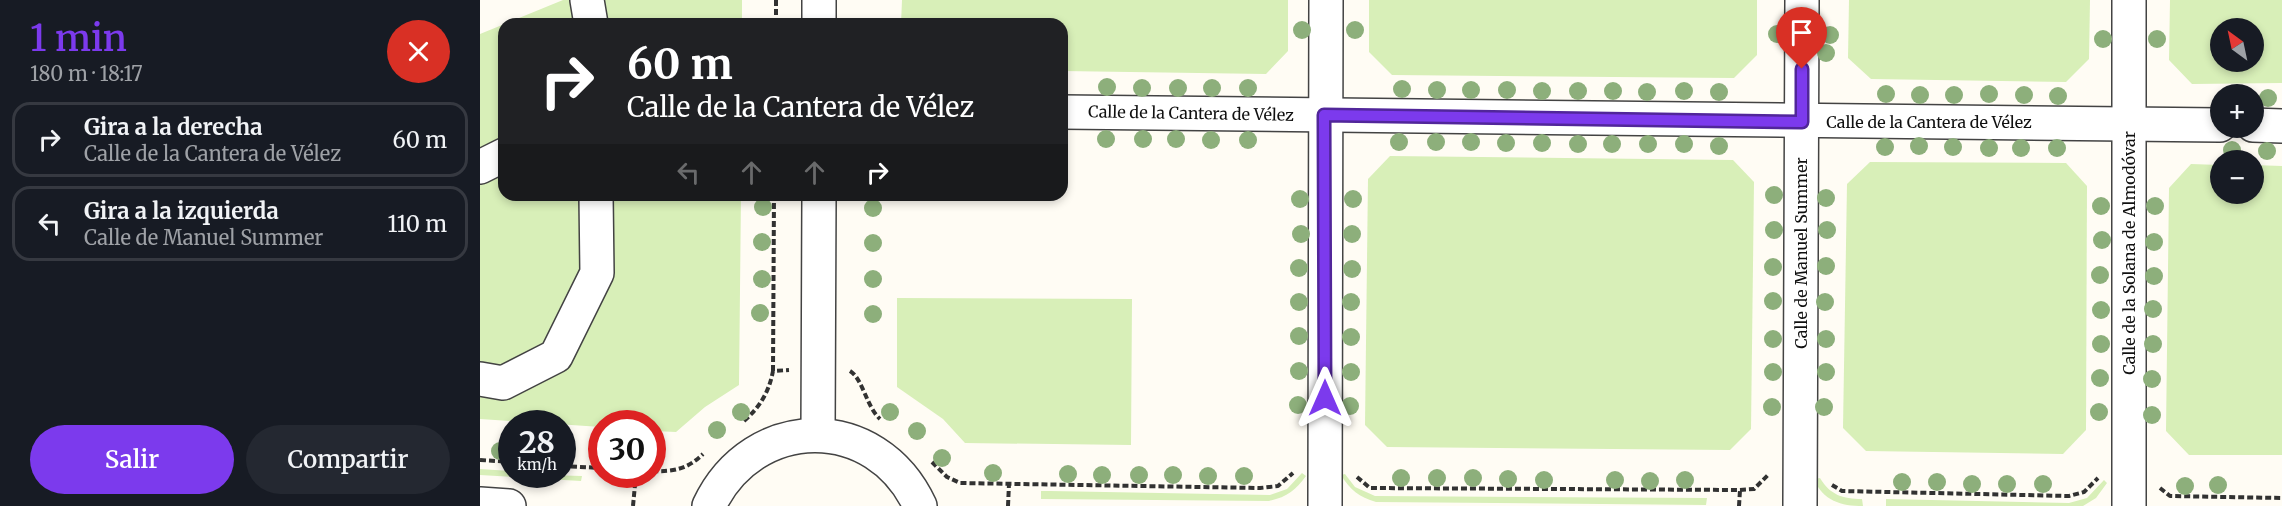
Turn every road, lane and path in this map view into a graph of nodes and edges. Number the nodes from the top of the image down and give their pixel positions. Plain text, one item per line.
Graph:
1 (587, 0) edge
2 (776, 0) edge
3 (819, 0) edge
4 (1326, 0) edge
5 (1802, 0) edge
6 (2129, 0) edge
7 (590, 18) edge
8 (776, 18) edge
9 (819, 18) edge
10 (1068, 112) edge
11 (1324, 115) junction
12 (1802, 122) junction
13 (2129, 124) junction
14 (2210, 125) edge
15 (2264, 125) edge
16 (2282, 126) edge
17 (498, 158) edge
18 (480, 167) edge
19 (596, 201) edge
20 (774, 201) edge
21 (819, 201) edge
22 (773, 370) junction
23 (818, 370) junction
24 (480, 379) edge
25 (885, 421) dead end
26 (741, 424) dead end
27 (818, 434) junction
28 (709, 448) dead end
29 (928, 458) dead end
30 (480, 460) edge
31 (498, 461) edge
32 (1326, 467) junction
33 (1800, 470) junction
34 (666, 472) edge
35 (1009, 484) junction
36 (635, 488) edge
37 (1740, 490) junction
38 (2129, 490) edge
39 (2282, 498) edge
40 (480, 504) edge
41 (509, 506) edge
42 (633, 506) edge
43 (709, 506) edge
44 (920, 506) edge
45 (1008, 506) edge
46 (1325, 506) edge
47 (1739, 506) edge
48 (1800, 506) edge

1 - 7 street
2 - 8 path
3 - 9 street
4 - 11 street
5 - 12 street, Calle de Manuel Summer
6 - 13 street, Calle de la Solana de Almodóvar
10 - 11 street, Calle de la Cantera de Vélez
11 - 12 street, Calle de la Cantera de Vélez
11 - 32 street
12 - 13 street, Calle de la Cantera de Vélez
12 - 33 street, Calle de Manuel Summer
13 - 14 street, Calle de la Cantera de Vélez
13 - 38 street, Calle de la Solana de Almodóvar
15 - 16 street
17 - 18 street
19 - 24 street
20 - 22 path
21 - 23 street
22 - 23 path
22 - 26 path
23 - 25 path
23 - 27 street
27 - 43 street
27 - 44 street
28 - 34 path
29 - 35 path
30 - 31 path
32 - 35 path
32 - 37 path
32 - 46 street
33 - 37 path
33 - 38 path
33 - 48 street, Calle de Manuel Summer
35 - 45 path
36 - 42 path
37 - 47 path
38 - 39 path
40 - 41 street

